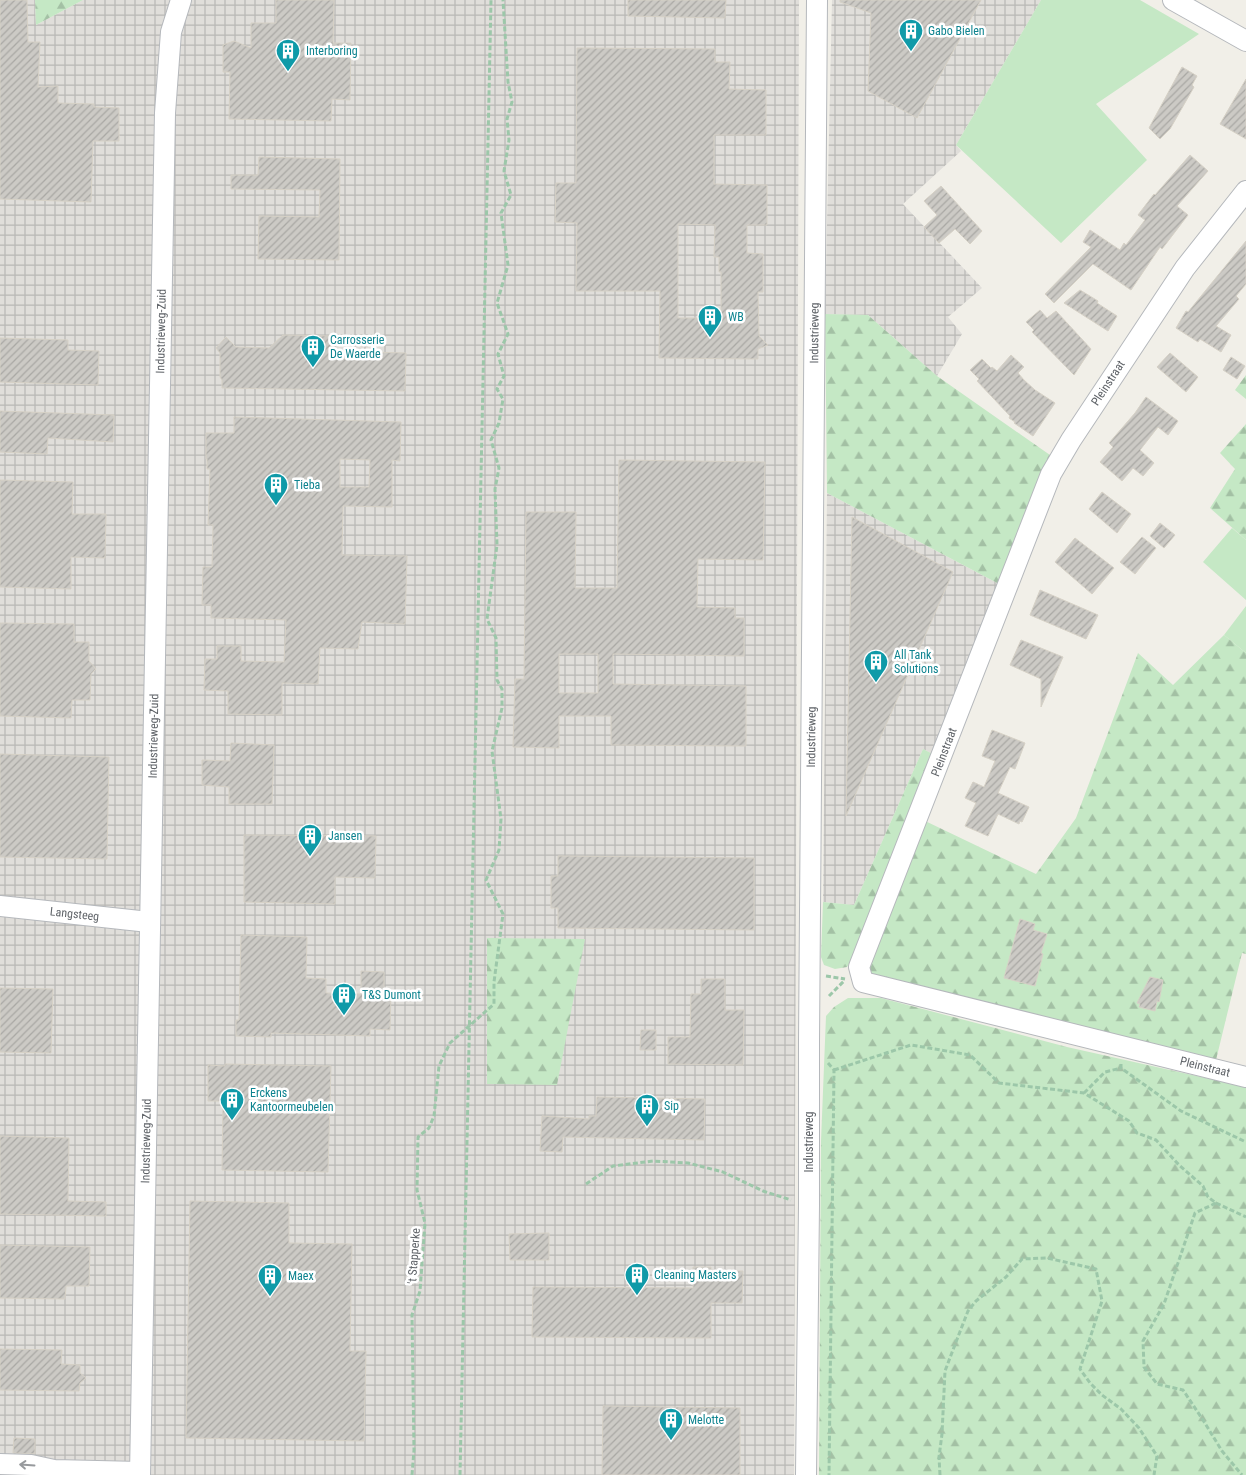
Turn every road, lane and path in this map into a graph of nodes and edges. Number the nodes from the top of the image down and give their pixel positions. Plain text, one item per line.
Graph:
1 (181, 0) edge
2 (491, 0) edge
3 (503, 0) edge
4 (817, 0) edge
5 (1173, 0) edge
6 (1246, 41) edge
7 (1246, 191) edge
8 (0, 906) edge
9 (149, 922) junction
10 (809, 973) junction
11 (809, 1014) junction
12 (469, 1026) junction
13 (1123, 1047) junction
14 (1121, 1068) junction
15 (1246, 1077) edge
16 (1084, 1093) junction
17 (1246, 1142) edge
18 (586, 1184) dead end
19 (1216, 1203) junction
20 (809, 1205) junction
21 (1246, 1217) edge
22 (0, 1464) edge
23 (54, 1472) edge
24 (140, 1474) edge
25 (412, 1475) edge
26 (460, 1475) edge
27 (806, 1475) edge
28 (829, 1475) edge
29 (940, 1475) edge
30 (1154, 1475) edge
31 (1242, 1475) edge

1 - 9 street, Industrieweg-Zuid
2 - 12 path
3 - 12 path, 't Stapperke
4 - 10 street, Industrieweg
5 - 6 street
7 - 13 street, Pleinstraat
8 - 9 street, Langsteeg
9 - 24 street, Industrieweg-Zuid
10 - 11 street, Industrieweg
10 - 11 path
11 - 20 street, Industrieweg
12 - 25 path, 't Stapperke
12 - 26 path
13 - 14 path
13 - 15 street, Pleinstraat
14 - 16 path
14 - 17 path
16 - 19 path
16 - 28 path
18 - 20 path
19 - 21 path
19 - 31 path
20 - 27 street, Industrieweg
23 -> 22 street
23 - 24 street
29 - 30 path

